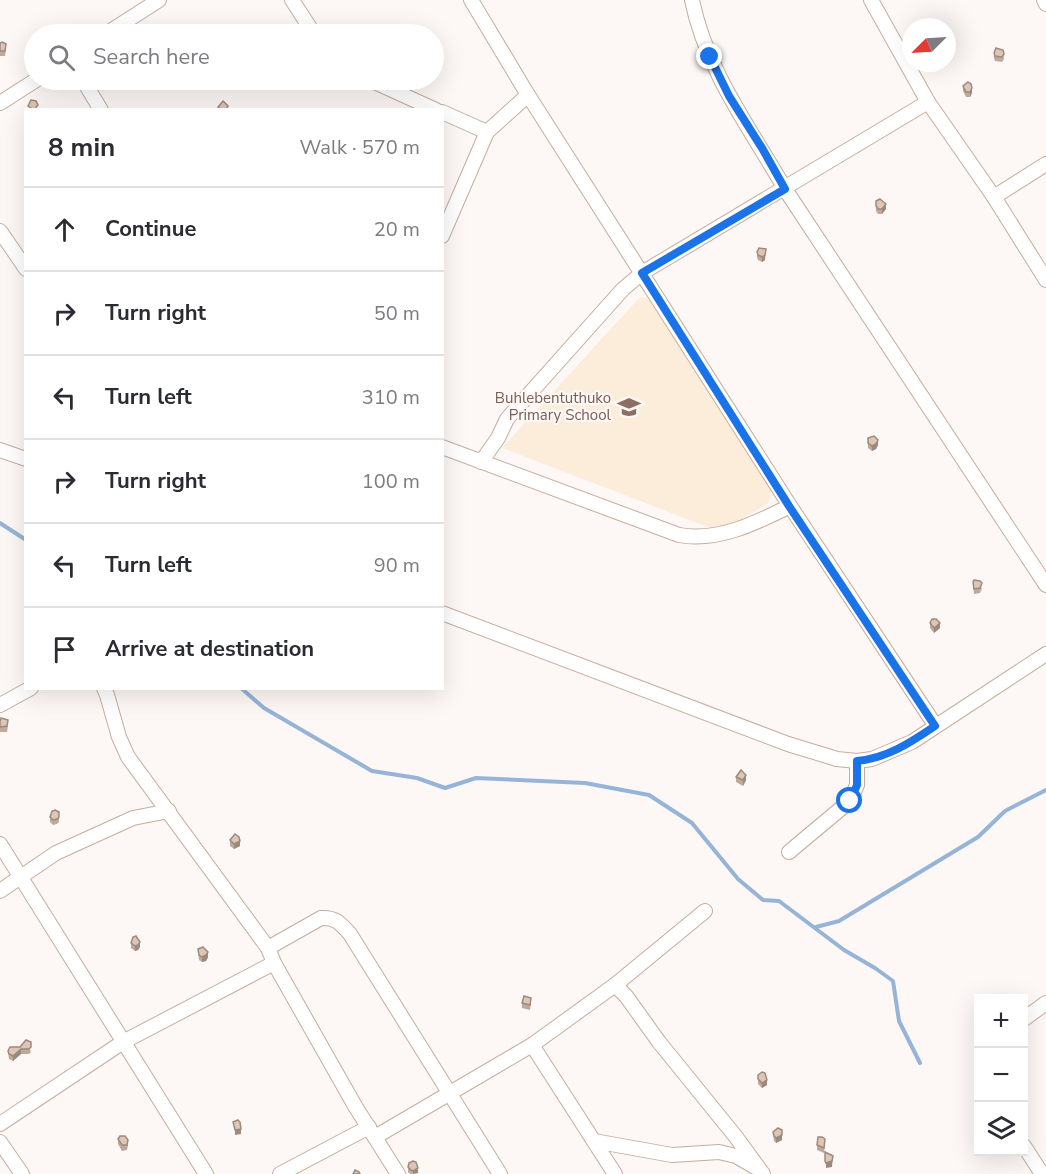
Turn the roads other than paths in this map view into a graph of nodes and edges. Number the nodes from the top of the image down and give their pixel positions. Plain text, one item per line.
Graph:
1 (159, 0) edge
2 (292, 0) edge
3 (471, 0) edge
4 (692, 0) edge
5 (871, 0) edge
6 (122, 24) edge
7 (308, 24) edge
8 (24, 88) edge
9 (89, 90) edge
10 (392, 90) edge
11 (528, 95) junction
12 (928, 102) junction
13 (0, 103) edge
14 (100, 108) edge
15 (432, 108) edge
16 (444, 113) edge
17 (487, 132) junction
18 (1046, 164) edge
19 (785, 189) junction
20 (994, 197) junction
21 (0, 231) edge
22 (444, 231) edge
23 (24, 266) edge
24 (642, 273) junction
25 (1046, 280) edge
26 (444, 448) edge
27 (0, 450) edge
28 (24, 458) edge
29 (481, 462) junction
30 (789, 506) junction
31 (1046, 585) edge
32 (444, 615) edge
33 (1046, 654) edge
34 (27, 690) edge
35 (105, 690) edge
36 (0, 705) edge
37 (935, 726) junction
38 (857, 761) junction
39 (169, 811) junction
40 (0, 844) edge
41 (789, 852) dead end
42 (20, 877) junction
43 (0, 891) edge
44 (705, 911) dead end
45 (268, 948) junction
46 (274, 963) junction
47 (615, 985) junction
48 (1046, 1003) edge
49 (1028, 1016) edge
50 (123, 1041) junction
51 (532, 1045) junction
52 (451, 1094) junction
53 (0, 1124) edge
54 (372, 1132) junction
55 (594, 1141) junction
56 (0, 1142) edge
57 (1028, 1153) edge
58 (761, 1172) edge
59 (22, 1174) edge
60 (206, 1174) edge
61 (280, 1174) edge
62 (398, 1174) edge
63 (500, 1174) edge
64 (615, 1174) edge
65 (1042, 1174) edge

1 - 6 street
2 - 7 street
3 - 11 street
4 - 19 street
5 - 12 street
8 - 13 street
9 - 14 street
10 - 15 street
11 - 17 street
11 - 24 street
12 - 19 street
12 - 20 street
16 - 17 street
17 - 22 street
18 - 20 street
19 - 24 street
19 - 31 street
20 - 25 street
21 - 23 street
24 - 29 street
24 - 30 street
26 - 29 street
27 - 28 street
29 - 30 street
30 - 37 street
32 - 38 street
33 - 37 street
34 - 36 street
35 - 39 street
37 - 38 street
38 - 41 street
39 - 42 street
39 - 45 street
40 - 42 street
42 - 43 street
42 - 50 street
44 - 47 street
45 - 46 street
45 - 52 street
46 - 50 street
46 - 54 street
47 - 51 street
47 - 58 street
48 - 49 street
50 - 53 street
50 - 60 street
51 - 52 street
51 - 55 street
52 - 54 street
52 - 63 street
54 - 61 street
54 - 62 street
55 - 58 street
55 - 64 street
56 - 59 street
57 - 65 street

